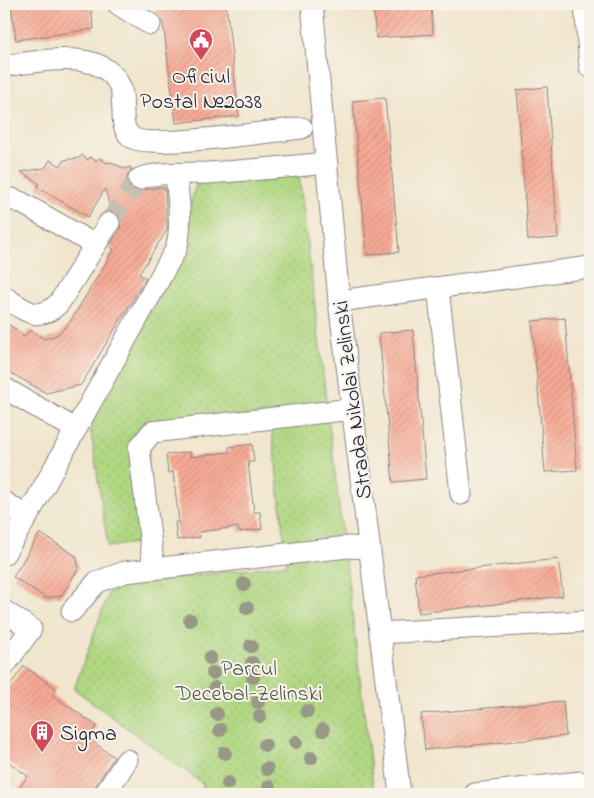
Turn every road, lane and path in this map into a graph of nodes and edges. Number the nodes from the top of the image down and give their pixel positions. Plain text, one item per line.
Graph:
1 (118, 4) edge
2 (312, 4) edge
3 (585, 4) edge
4 (150, 24) dead end
5 (4, 66) edge
6 (590, 67) edge
7 (302, 128) dead end
8 (327, 163) junction
9 (176, 174) junction
10 (139, 180) tunnel mouth
11 (4, 199) edge
12 (109, 223) tunnel mouth
13 (95, 245) junction
14 (590, 268) edge
15 (438, 288) junction
16 (4, 297) edge
17 (339, 301) junction
18 (4, 388) edge
19 (352, 409) junction
20 (75, 429) junction
21 (461, 494) dead end
22 (4, 502) edge
23 (26, 518) junction
24 (369, 548) junction
25 (4, 554) edge
26 (154, 569) junction
27 (4, 611) edge
28 (72, 611) dead end
29 (590, 621) edge
30 (380, 633) junction
31 (4, 666) edge
32 (127, 760) dead end
33 (580, 782) dead end
34 (105, 794) edge
35 (400, 794) edge
36 (475, 794) edge

1 - 4 street
2 - 8 street, Strada Nikolai Zelinski
3 - 6 street
5 - 7 street
8 - 9 street
8 - 17 street, Strada Nikolai Zelinski
9 - 10 street
9 - 20 street
11 - 13 street
12 - 13 street
13 - 16 street
14 - 15 street
15 - 17 street
15 - 21 street
17 - 19 street, Strada Nikolai Zelinski
18 - 20 street
19 - 24 street, Strada Nikolai Zelinski
19 - 26 street
20 - 23 street
22 - 23 street
23 - 25 street
24 - 26 street
24 - 30 street, Strada Nikolai Zelinski
26 - 28 street
27 - 31 street
29 - 30 street
30 - 35 street, Strada Nikolai Zelinski
32 - 34 street
33 - 36 street

